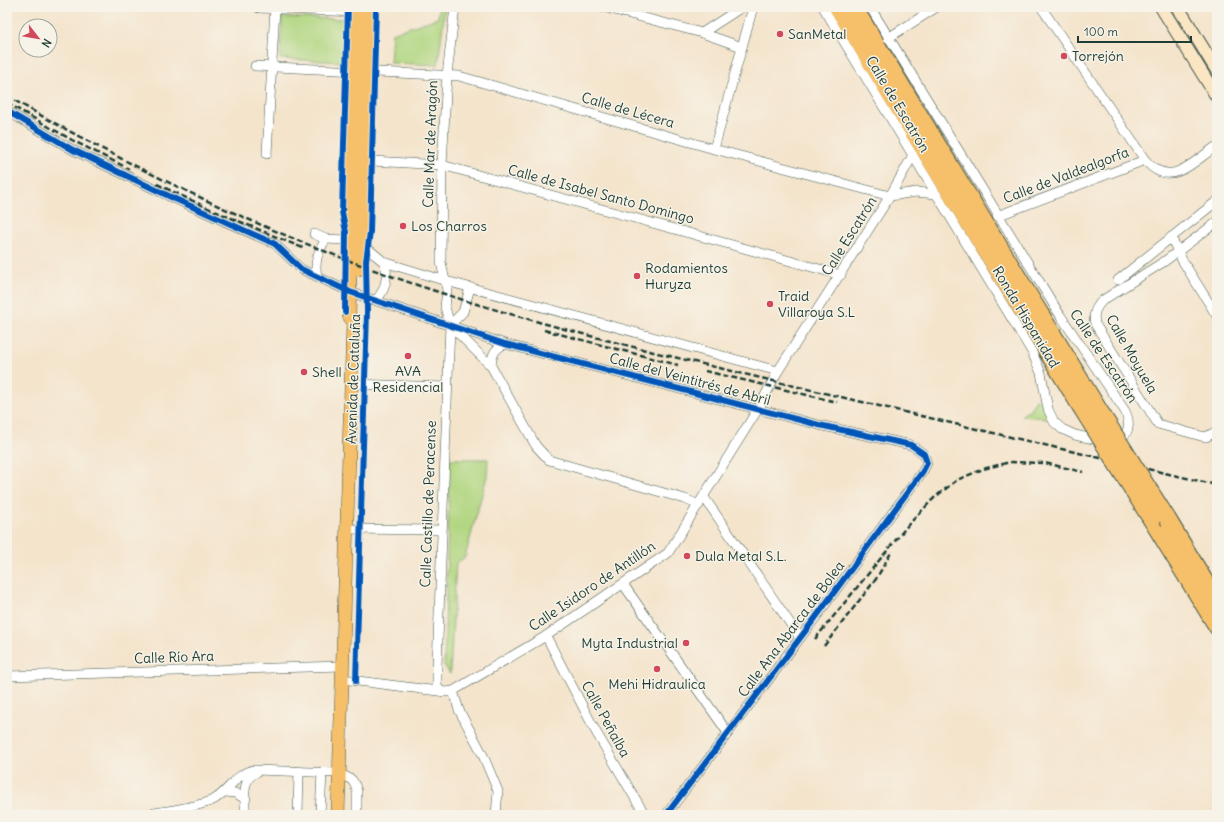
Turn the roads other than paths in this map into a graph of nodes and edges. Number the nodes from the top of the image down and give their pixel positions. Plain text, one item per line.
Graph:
1 (454, 7) edge
2 (603, 7) edge
3 (742, 7) edge
4 (753, 7) edge
5 (828, 7) edge
6 (854, 7) edge
7 (864, 7) edge
8 (870, 7) edge
9 (937, 7) edge
10 (1041, 7) edge
11 (1161, 7) edge
12 (1178, 7) edge
13 (259, 8) dead end
14 (275, 8) edge
15 (361, 9) edge
16 (702, 33) junction
17 (888, 38) junction
18 (742, 47) junction
19 (255, 66) dead end
20 (272, 66) junction
21 (360, 70) junction
22 (1217, 71) edge
23 (447, 75) junction
24 (901, 84) junction
25 (1217, 97) edge
26 (7, 111) edge
27 (1217, 146) edge
28 (714, 149) junction
29 (267, 154) dead end
30 (913, 155) junction
31 (1145, 160) junction
32 (442, 165) junction
33 (357, 166) junction
34 (936, 194) junction
35 (890, 196) junction
36 (1217, 201) edge
37 (997, 216) junction
38 (1217, 222) edge
39 (314, 234) dead end
40 (1171, 237) junction
41 (326, 240) junction
42 (355, 244) junction
43 (1178, 252) junction
44 (384, 262) junction
45 (841, 275) junction
46 (317, 276) junction
47 (1118, 280) dead end
48 (446, 281) junction
49 (470, 288) junction
50 (354, 293) junction
51 (376, 300) junction
52 (1217, 316) edge
53 (450, 324) junction
54 (505, 344) junction
55 (491, 366) junction
56 (778, 371) junction
57 (351, 384) junction
58 (447, 387) junction
59 (1087, 403) junction
60 (758, 409) junction
61 (1217, 432) edge
62 (924, 454) joint
63 (704, 497) junction
64 (699, 505) junction
65 (346, 529) junction
66 (441, 530) junction
67 (623, 584) junction
68 (1217, 601) edge
69 (1217, 627) edge
70 (546, 636) junction
71 (800, 638) junction
72 (342, 666) junction
73 (7, 676) edge
74 (342, 679) junction
75 (437, 689) junction
76 (453, 691) junction
77 (728, 733) junction
78 (261, 770) junction
79 (300, 771) junction
80 (322, 772) junction
81 (339, 772) junction
82 (228, 789) junction
83 (245, 794) junction
84 (144, 815) edge
85 (245, 815) edge
86 (298, 815) edge
87 (320, 815) edge
88 (338, 815) edge
89 (357, 815) edge
90 (496, 815) edge
91 (645, 815) edge
92 (666, 815) edge

1 - 23 street, Calle Mar de Aragón
2 - 16 street
3 - 16 street
4 - 18 street
5 - 30 street, Calle de Escatrón
5 - 59 highway, Ronda Hispanidad
6 - 24 highway, Ronda Hispanidad
7 - 24 street, Ronda Hispanidad
8 - 17 street, Calle de Escatrón
9 - 17 street
10 - 31 street
11 - 25 street
12 - 22 street
13 - 14 street
14 - 15 street
14 - 20 street
15 - 21 main road, Avenida de Cataluña
16 - 18 street
17 - 37 street, Calle de Escatrón
18 - 28 street
19 - 20 street, Calle de Lécera
20 - 21 street, Calle de Lécera
20 - 29 street
21 - 23 street, Calle de Lécera
21 - 33 main road, Avenida de Cataluña
23 - 28 street, Calle de Lécera
23 - 32 street, Calle Mar de Aragón
24 - 59 highway, Ronda Hispanidad
26 - 46 street, Calle del Veintitrés de Abril
27 - 31 street
28 - 35 street, Calle de Lécera
30 - 34 street, Calle de Escatrón
30 - 35 street, Calle Escatrón
31 - 37 street, Calle de Valdealgorfa
32 - 33 street, Calle de Isabel Santo Domingo
32 - 45 street, Calle de Isabel Santo Domingo
32 - 48 street, Calle Mar de Aragón
33 - 42 main road, Avenida de Cataluña
34 - 35 street, Calle Escatrón
34 - 37 street, Calle de Escatrón
35 - 45 street, Calle Escatrón
36 - 40 street
38 - 43 street, Calle Moyuela
39 - 41 street
40 - 43 street
40 - 47 street
41 - 42 street
41 - 46 street
42 - 44 street
42 - 50 main road, Avenida de Cataluña
43 - 52 street
43 - 61 street, Calle Moyuela
44 - 48 street
44 - 51 street
45 - 56 street, Calle Escatrón
46 - 50 street, Calle del Veintitrés de Abril
48 - 49 street
48 - 53 street
49 - 53 street
49 - 56 street
50 - 51 street, Calle del Veintitrés de Abril
50 - 57 main road, Avenida de Cataluña
51 - 53 street, Calle del Veintitrés de Abril
53 - 54 street, Calle del Veintitrés de Abril
53 - 55 street
53 - 58 street, Calle Castillo de Peracense
54 - 55 street
54 - 60 street, Calle del Veintitrés de Abril
55 - 64 street
56 - 60 street, Calle Isidoro de Antillón
57 - 58 street
57 - 65 main road, Avenida de Cataluña
58 - 66 street, Calle Castillo de Peracense
59 - 68 highway, Ronda Hispanidad, bridge
59 - 69 highway, Ronda Hispanidad, bridge
60 - 62 street, Calle del Veintitrés de Abril
60 - 63 street, Calle Isidoro de Antillón
62 - 71 street, Calle Ana Abarca de Bolea
63 - 64 street, Calle Isidoro de Antillón
63 - 71 street
64 - 67 street, Calle Isidoro de Antillón
65 - 66 street
65 - 72 main road, Avenida de Cataluña
66 - 75 street, Calle Castillo de Peracense
67 - 70 street, Calle Isidoro de Antillón
67 - 77 street
70 - 76 street, Calle Isidoro de Antillón
70 - 91 street, Calle Peñalba
71 - 77 street, Calle Ana Abarca de Bolea
72 - 73 street, Calle Río Ara
72 - 74 main road, Avenida de Cataluña
74 - 75 street
74 - 81 main road, Avenida de Cataluña
75 - 76 street
76 - 90 street
77 - 92 street, Calle Ana Abarca de Bolea
78 - 79 street
78 - 82 street
78 - 83 street
79 - 80 street
79 - 86 street
80 - 81 street
80 - 87 street
81 - 88 main road, Avenida de Cataluña
81 - 89 street
82 - 83 street
82 - 84 street
83 - 85 street

